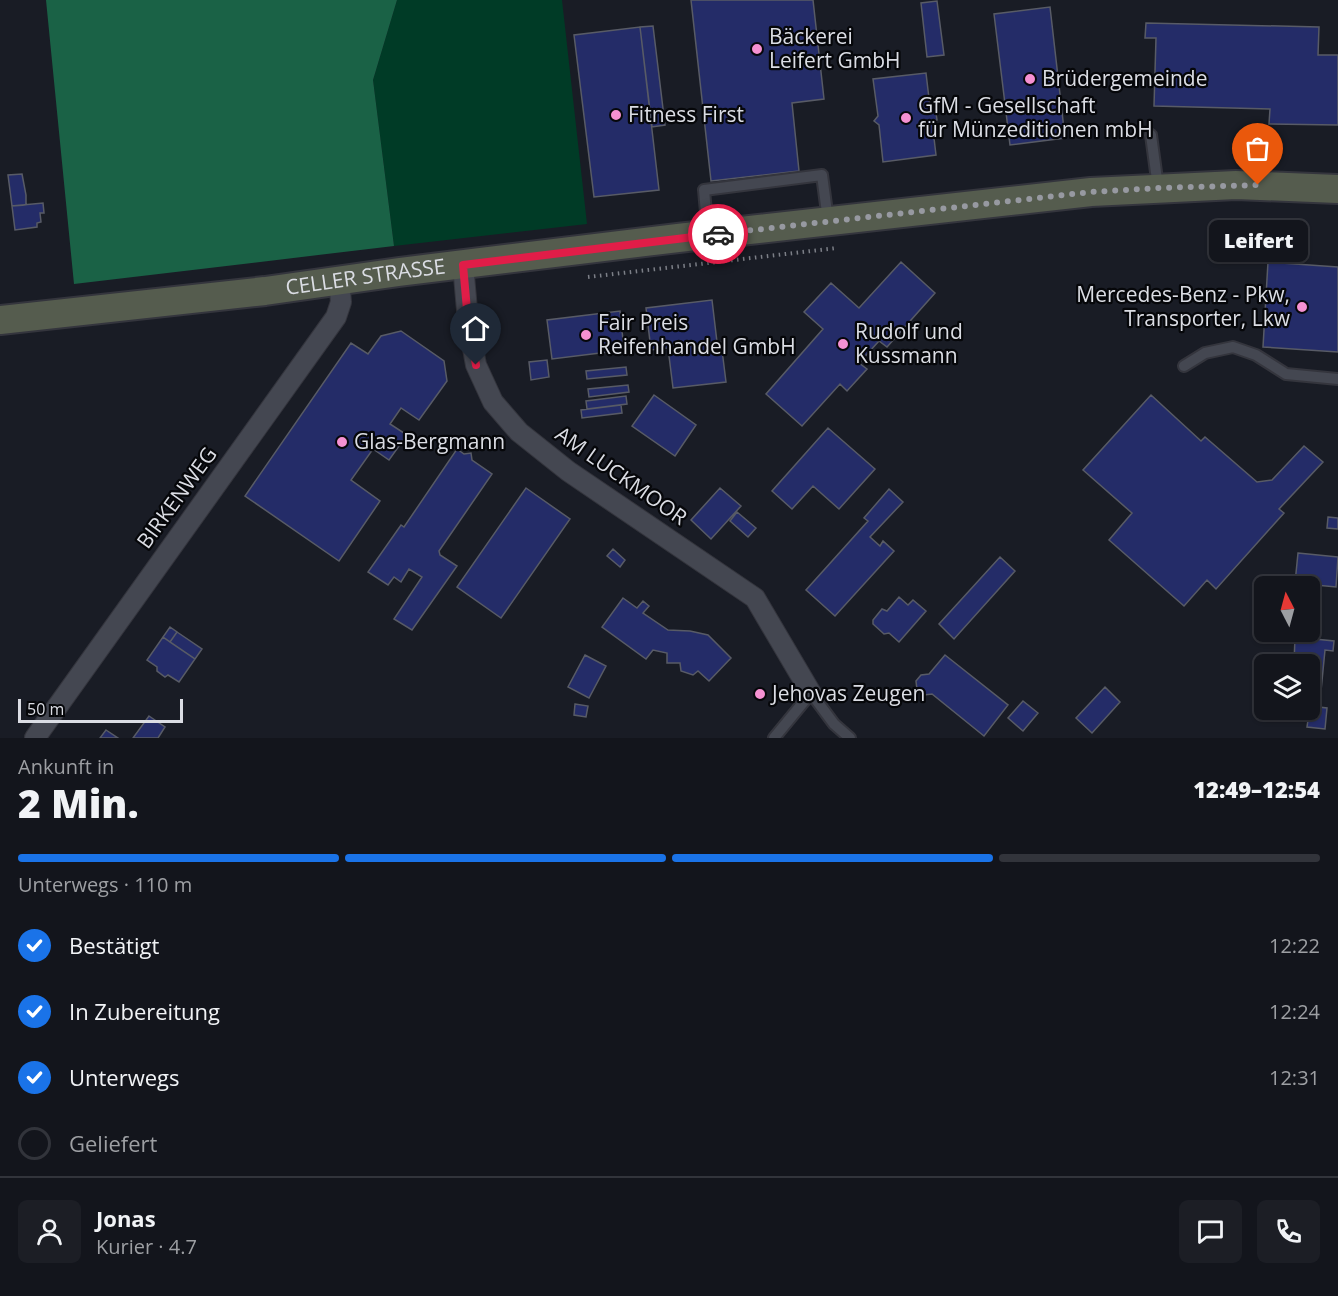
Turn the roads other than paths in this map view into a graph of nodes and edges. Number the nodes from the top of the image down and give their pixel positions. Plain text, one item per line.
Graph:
1 (1151, 135) dead end
2 (1159, 188) junction
3 (1338, 189) edge
4 (708, 235) junction
5 (833, 235) junction
6 (463, 265) junction
7 (339, 300) junction
8 (0, 320) edge
9 (1184, 366) dead end
10 (1338, 379) edge
11 (811, 693) junction
12 (34, 738) edge
13 (774, 738) edge
14 (850, 738) edge

1 - 2 lane
2 - 3 street, CELLER STRASSE
2 - 5 street, CELLER STRASSE
4 - 5 street, CELLER STRASSE
4 - 5 lane
4 - 6 street, CELLER STRASSE
6 - 7 street, CELLER STRASSE
6 - 11 street, AM LUCKMOOR
7 - 8 street, CELLER STRASSE
7 - 12 street, BIRKENWEG
9 - 10 lane
11 - 13 lane
11 - 14 lane

